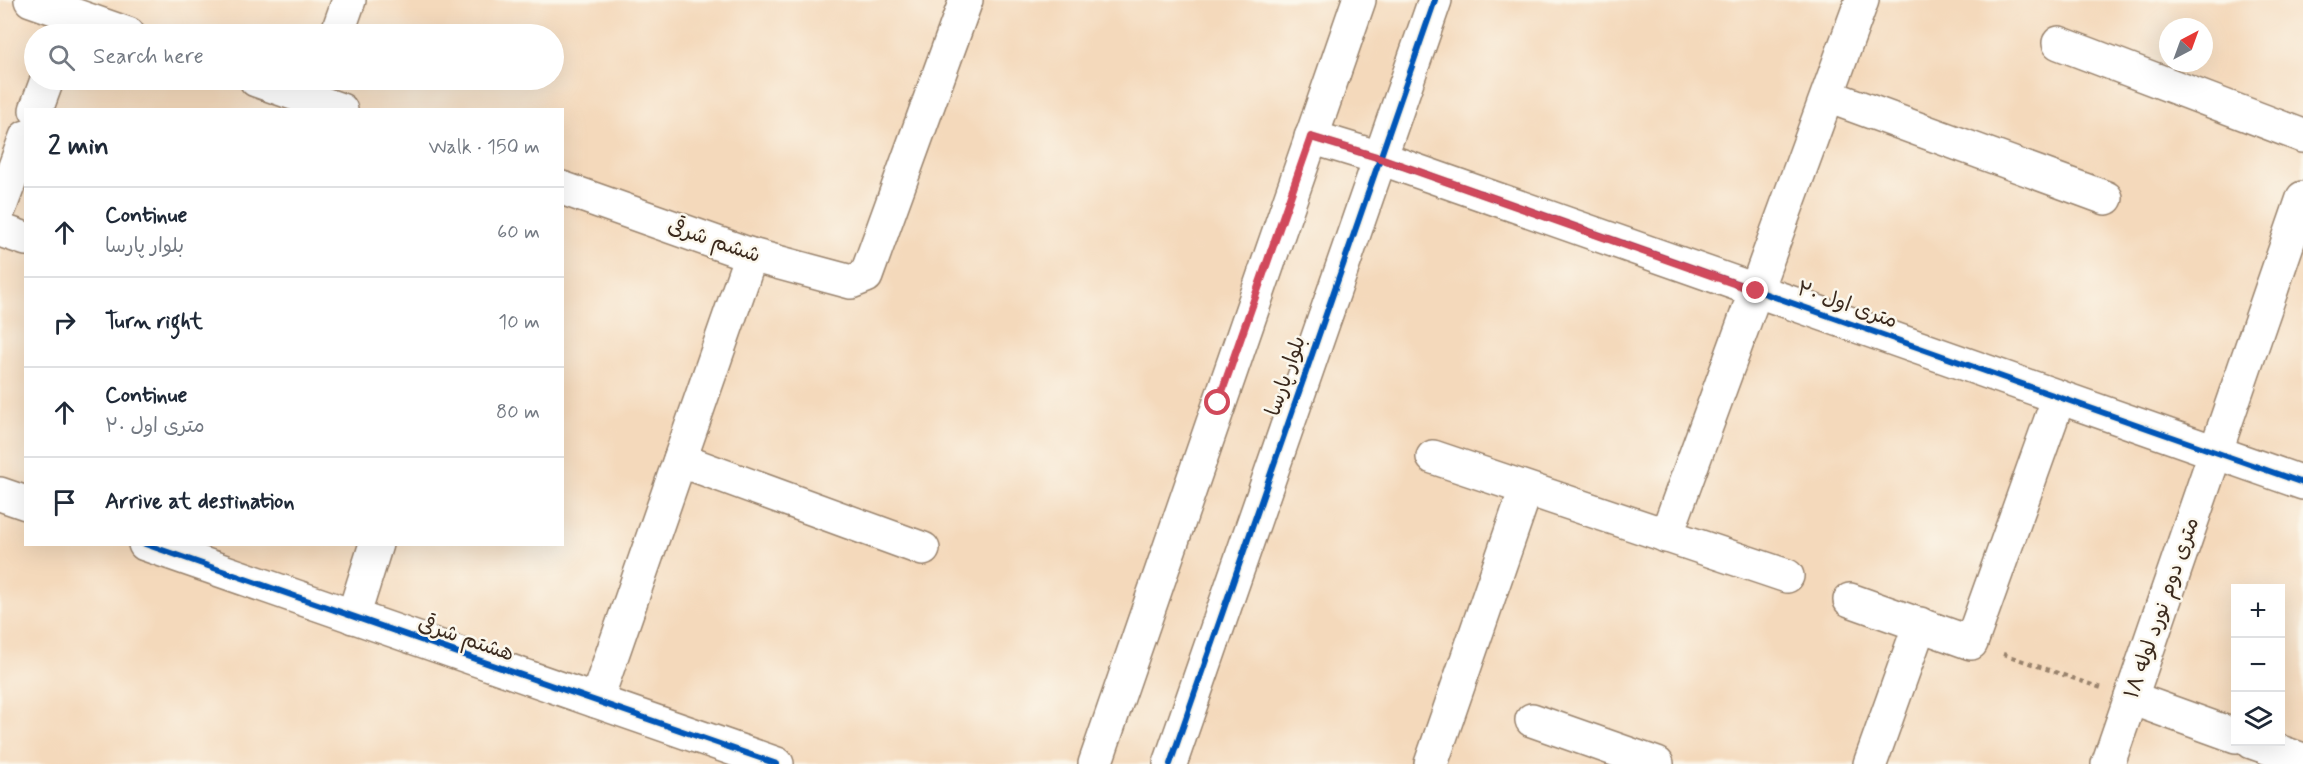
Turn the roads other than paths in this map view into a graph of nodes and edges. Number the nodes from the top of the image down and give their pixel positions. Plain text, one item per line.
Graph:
1 (31, 0) edge
2 (349, 0) edge
3 (966, 0) edge
4 (1435, 0) edge
5 (1862, 0) edge
6 (1354, 2) edge
7 (67, 24) edge
8 (341, 24) edge
9 (2059, 43) dead end
10 (43, 90) edge
11 (300, 90) edge
12 (326, 96) edge
13 (1828, 96) junction
14 (37, 108) edge
15 (2303, 136) edge
16 (1311, 137) junction
17 (24, 142) edge
18 (1380, 158) junction
19 (564, 189) edge
20 (2106, 198) dead end
21 (2303, 198) edge
22 (0, 207) edge
23 (0, 230) edge
24 (24, 238) edge
25 (752, 255) junction
26 (1756, 291) junction
27 (2059, 397) junction
28 (2215, 452) junction
29 (1433, 457) dead end
30 (680, 460) junction
31 (2303, 483) edge
32 (1526, 489) junction
33 (0, 494) edge
34 (24, 502) edge
35 (1666, 536) junction
36 (151, 546) edge
37 (375, 546) edge
38 (923, 549) dead end
39 (1787, 576) dead end
40 (1850, 600) dead end
41 (353, 617) junction
42 (1920, 624) junction
43 (2131, 698) junction
44 (596, 701) junction
45 (1532, 720) dead end
46 (2231, 735) edge
47 (2265, 746) edge
48 (2303, 760) edge
49 (777, 764) edge
50 (1095, 764) edge
51 (1170, 764) edge
52 (1431, 764) edge
53 (1657, 764) edge
54 (1870, 764) edge
55 (2108, 764) edge

1 - 7 street
2 - 8 street
3 - 25 street, ششم شرقی
4 - 18 street, بلوار پارسا
5 - 13 street
6 - 16 street
9 - 15 street
10 - 14 street
11 - 12 street
13 - 20 street
13 - 26 street
16 - 18 street, ۲۰ متری اول
16 - 50 street
17 - 22 street
18 - 26 street, ۲۰ متری اول
18 - 51 street, بلوار پارسا
19 - 25 street, ششم شرقی
21 - 28 street, ۱۸ متری دوم نورد لوله
23 - 24 street
25 - 30 street
26 - 27 street, ۲۰ متری اول
26 - 35 street
27 - 28 street, ۲۰ متری اول
27 - 42 street
28 - 31 street, ۲۰ متری اول
28 - 43 street, ۱۸ متری دوم نورد لوله
29 - 32 street
30 - 38 street
30 - 44 street
32 - 35 street
32 - 52 street
33 - 34 street
35 - 39 street
36 - 41 street, هشتم شرقی
37 - 41 street
40 - 42 street
41 - 44 street, هشتم شرقی
42 - 54 street
43 - 46 street
43 - 55 street, ۱۸ متری دوم نورد لوله
44 - 49 street, هشتم شرقی
45 - 53 street
47 - 48 street

